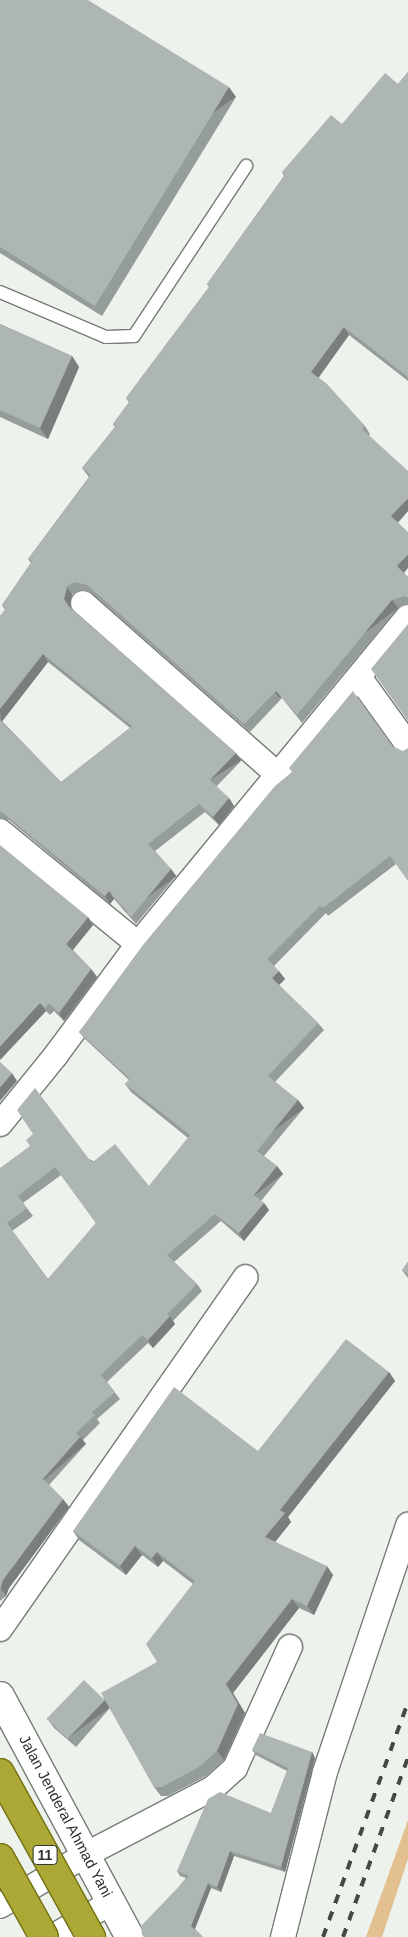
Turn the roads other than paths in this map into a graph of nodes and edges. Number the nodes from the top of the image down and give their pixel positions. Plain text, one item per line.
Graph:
1 (246, 166) dead end
2 (0, 292) edge
3 (83, 603) dead end
4 (408, 617) edge
5 (359, 676) junction
6 (408, 744) edge
7 (279, 776) junction
8 (0, 831) edge
9 (138, 944) junction
10 (0, 1124) edge
11 (246, 1277) dead end
12 (408, 1525) edge
13 (0, 1629) edge
14 (290, 1647) dead end
15 (0, 1696) edge
16 (0, 1773) edge
17 (87, 1854) junction
18 (0, 1858) edge
19 (112, 1902) junction
20 (0, 1906) edge
21 (44, 1937) edge
22 (52, 1937) edge
23 (91, 1937) edge
24 (130, 1937) edge
25 (283, 1937) edge

1 - 2 lane
3 - 7 street
4 - 5 street
5 - 6 street
5 - 7 street
7 - 9 street
8 - 9 street
9 - 10 street
11 - 13 street
12 - 25 street
14 - 17 street
15 - 17 street, Jalan Jenderal Ahmad Yani
16 - 23 highway, 11, bridge
17 - 19 street, Jalan Jenderal Ahmad Yani
17 - 20 street
18 - 21 highway, bridge
19 - 22 street
19 - 24 street, Jalan Jenderal Ahmad Yani

